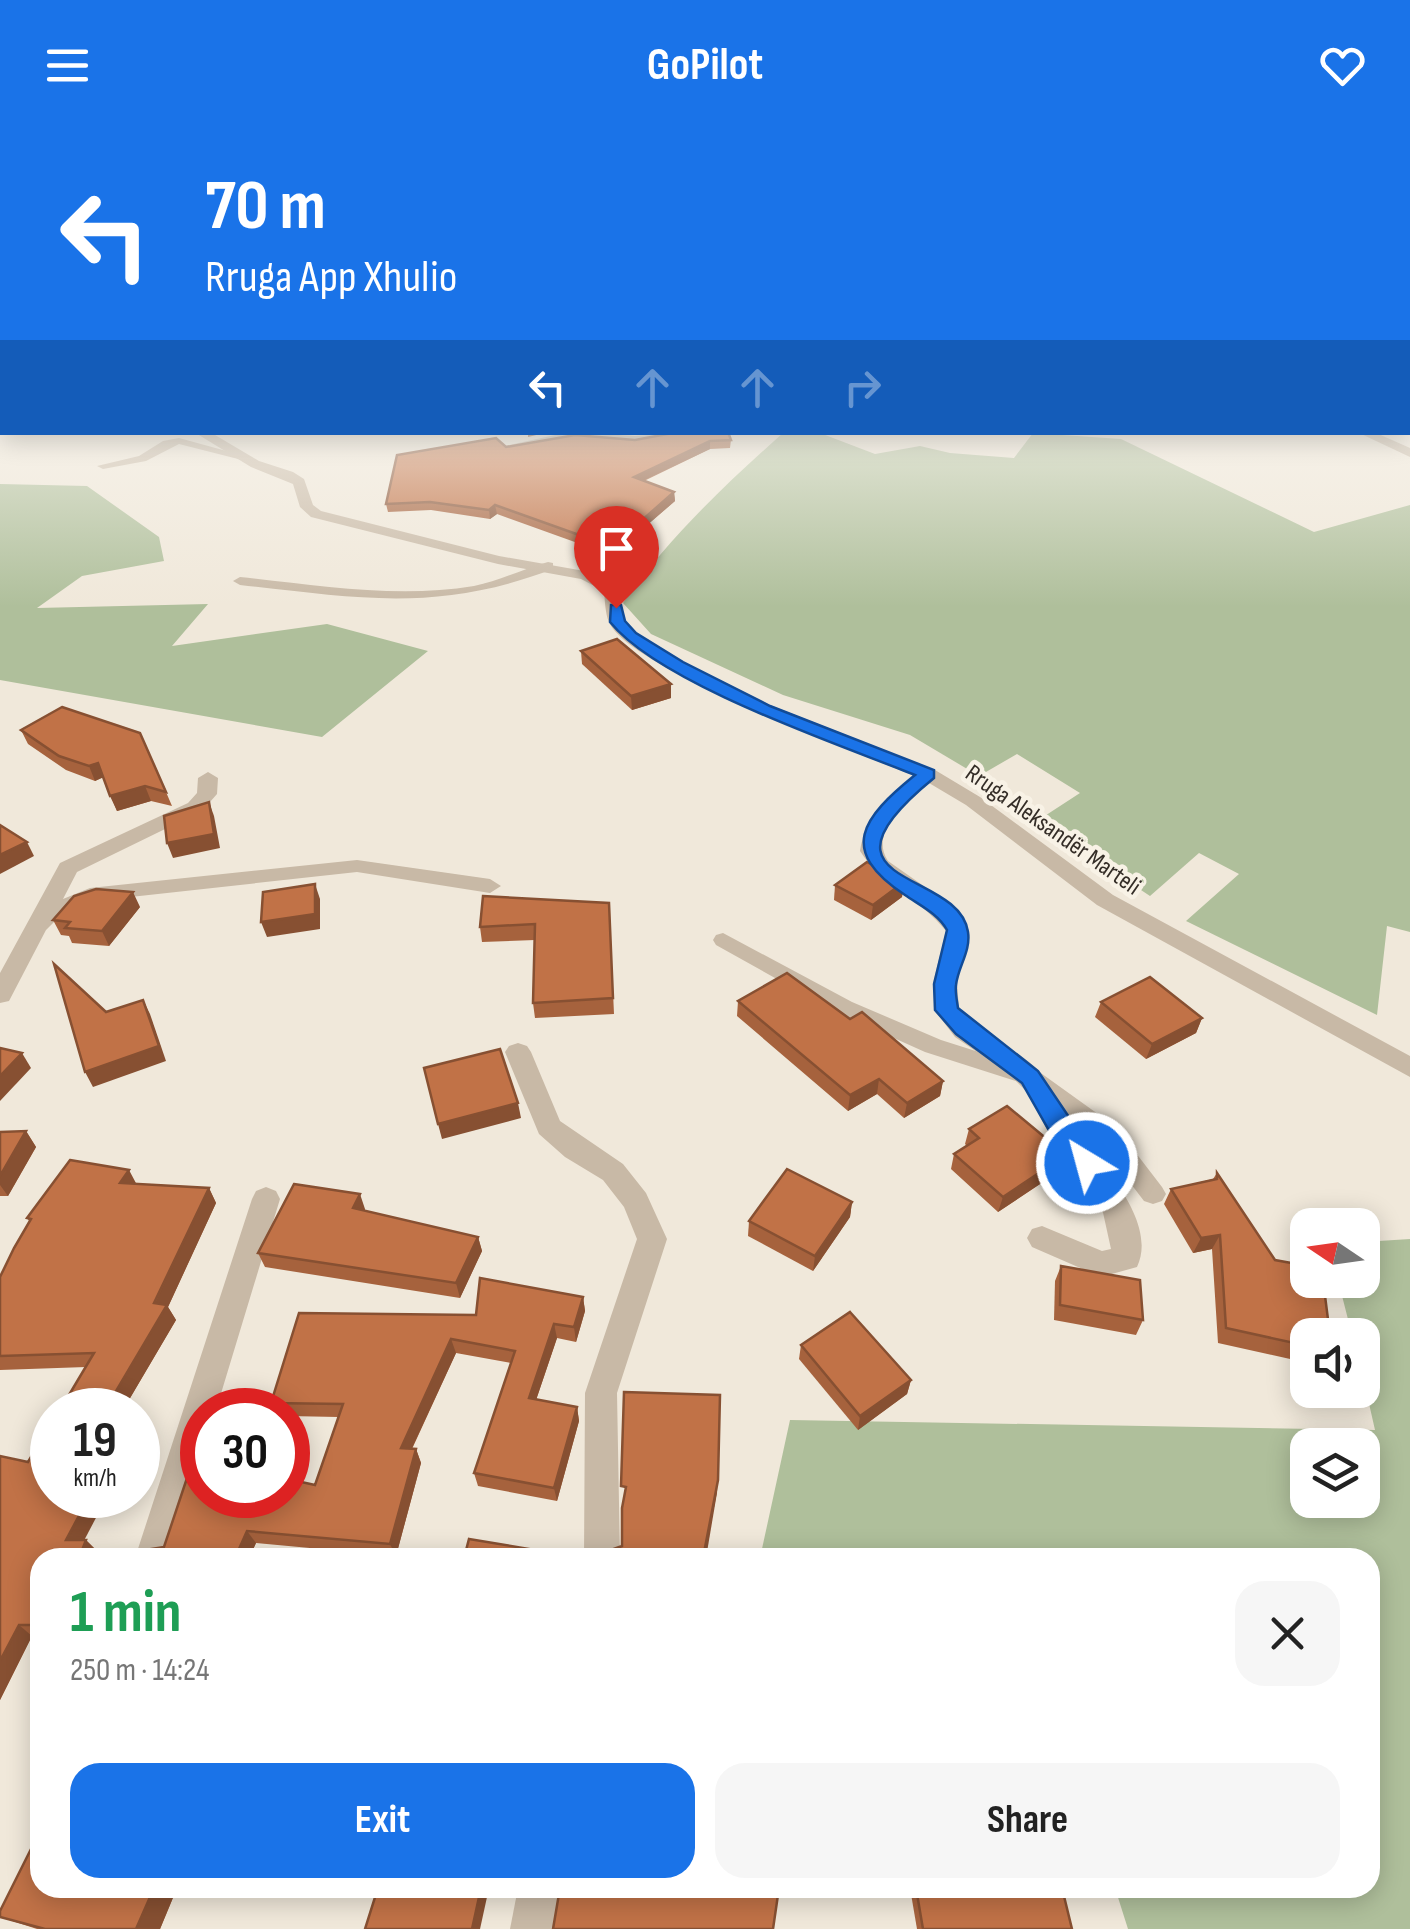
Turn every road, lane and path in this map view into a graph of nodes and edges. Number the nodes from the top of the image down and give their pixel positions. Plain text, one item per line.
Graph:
1 (212, 439) edge
2 (552, 439) edge
3 (1380, 439) edge
4 (506, 447) edge
5 (1410, 452) edge
6 (246, 458) junction
7 (104, 466) dead end
8 (548, 566) junction
9 (240, 581) dead end
10 (928, 774) junction
11 (208, 778) dead end
12 (490, 886) dead end
13 (35, 928) junction
14 (723, 940) dead end
15 (0, 995) edge
16 (518, 1052) dead end
17 (1410, 1068) edge
18 (1030, 1077) junction
19 (1152, 1194) dead end
20 (266, 1199) dead end
21 (1042, 1238) dead end
22 (156, 1548) edge
23 (602, 1548) edge
24 (538, 1898) edge
25 (532, 1929) edge

1 - 6 street, Rruga Aleksandër Marteli
2 - 4 street
3 - 5 street
6 - 7 lane
6 - 8 street, Rruga Aleksandër Marteli
8 - 9 lane
8 - 10 street, Rruga Aleksandër Marteli
10 - 17 street, Rruga Aleksandër Marteli
10 - 18 street
11 - 13 street
12 - 13 street
13 - 15 street
14 - 18 lane
16 - 23 street
18 - 19 lane
18 - 21 street
20 - 22 street
24 - 25 street

